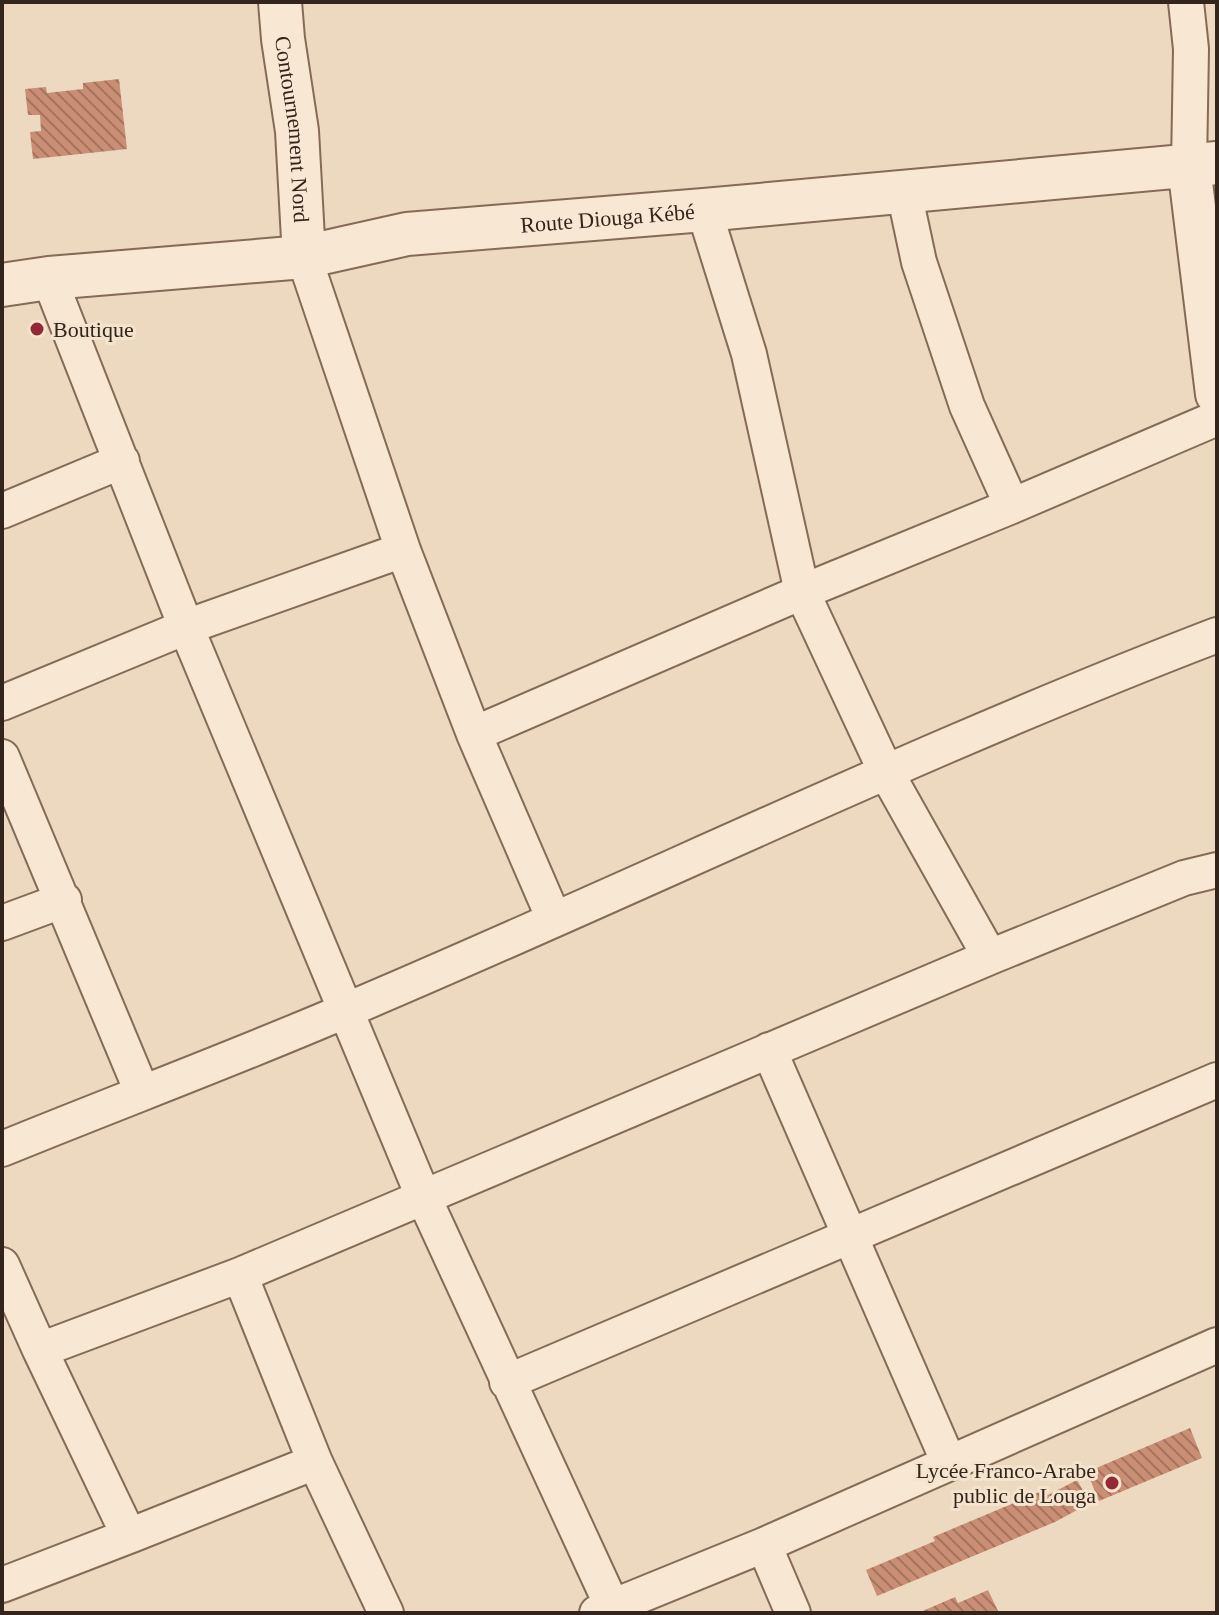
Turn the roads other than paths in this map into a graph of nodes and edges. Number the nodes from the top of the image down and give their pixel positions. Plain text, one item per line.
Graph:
1 (280, 2) edge
2 (1186, 2) edge
3 (1203, 165) edge
4 (904, 192) junction
5 (704, 210) junction
6 (304, 257) junction
7 (49, 278) junction
8 (2, 285) edge
9 (1217, 394) edge
10 (1217, 418) edge
11 (122, 461) junction
12 (1012, 506) junction
13 (2, 511) edge
14 (403, 550) junction
15 (802, 592) junction
16 (186, 627) junction
17 (1217, 635) edge
18 (2, 703) edge
19 (474, 734) junction
20 (2, 757) edge
21 (886, 772) junction
22 (1217, 870) edge
23 (64, 900) junction
24 (554, 919) junction
25 (2, 923) edge
26 (990, 957) junction
27 (346, 1011) junction
28 (769, 1050) junction
29 (1217, 1080) edge
30 (142, 1092) junction
31 (2, 1149) edge
32 (423, 1196) junction
33 (851, 1235) junction
34 (2, 1265) edge
35 (240, 1275) junction
36 (2, 1332) edge
37 (1217, 1345) edge
38 (40, 1350) junction
39 (507, 1382) junction
40 (315, 1462) junction
41 (949, 1463) junction
42 (129, 1536) junction
43 (764, 1545) junction
44 (2, 1585) edge
45 (605, 1610) edge
46 (386, 1613) edge
47 (793, 1613) edge

1 - 6 street, Contournement Nord
2 - 3 street
3 - 4 street, Route Diouga Kébé
3 - 9 street
4 - 5 street, Route Diouga Kébé
4 - 12 street
5 - 6 street, Route Diouga Kébé
5 - 15 street
6 - 7 street, Route Diouga Kébé
6 - 14 street
7 - 8 street, Route Diouga Kébé
7 - 11 street
10 - 12 street
11 - 13 street
11 - 16 street
12 - 15 street
14 - 16 street
14 - 19 street
15 - 19 street
15 - 21 street
16 - 18 street
16 - 27 street
17 - 21 street
19 - 24 street
20 - 23 street
21 - 24 street
21 - 26 street
22 - 26 street
23 - 25 street
23 - 30 street
24 - 27 street
26 - 28 street
27 - 30 street
27 - 32 street
28 - 32 street
28 - 33 street
29 - 33 street
30 - 31 street
32 - 35 street
32 - 39 street
33 - 39 street
33 - 41 street
34 - 38 street
35 - 38 street
35 - 40 street
36 - 38 street
37 - 41 street
38 - 42 street
39 - 45 street
40 - 42 street
40 - 46 street
41 - 43 street
42 - 44 street
43 - 45 street
43 - 47 street

